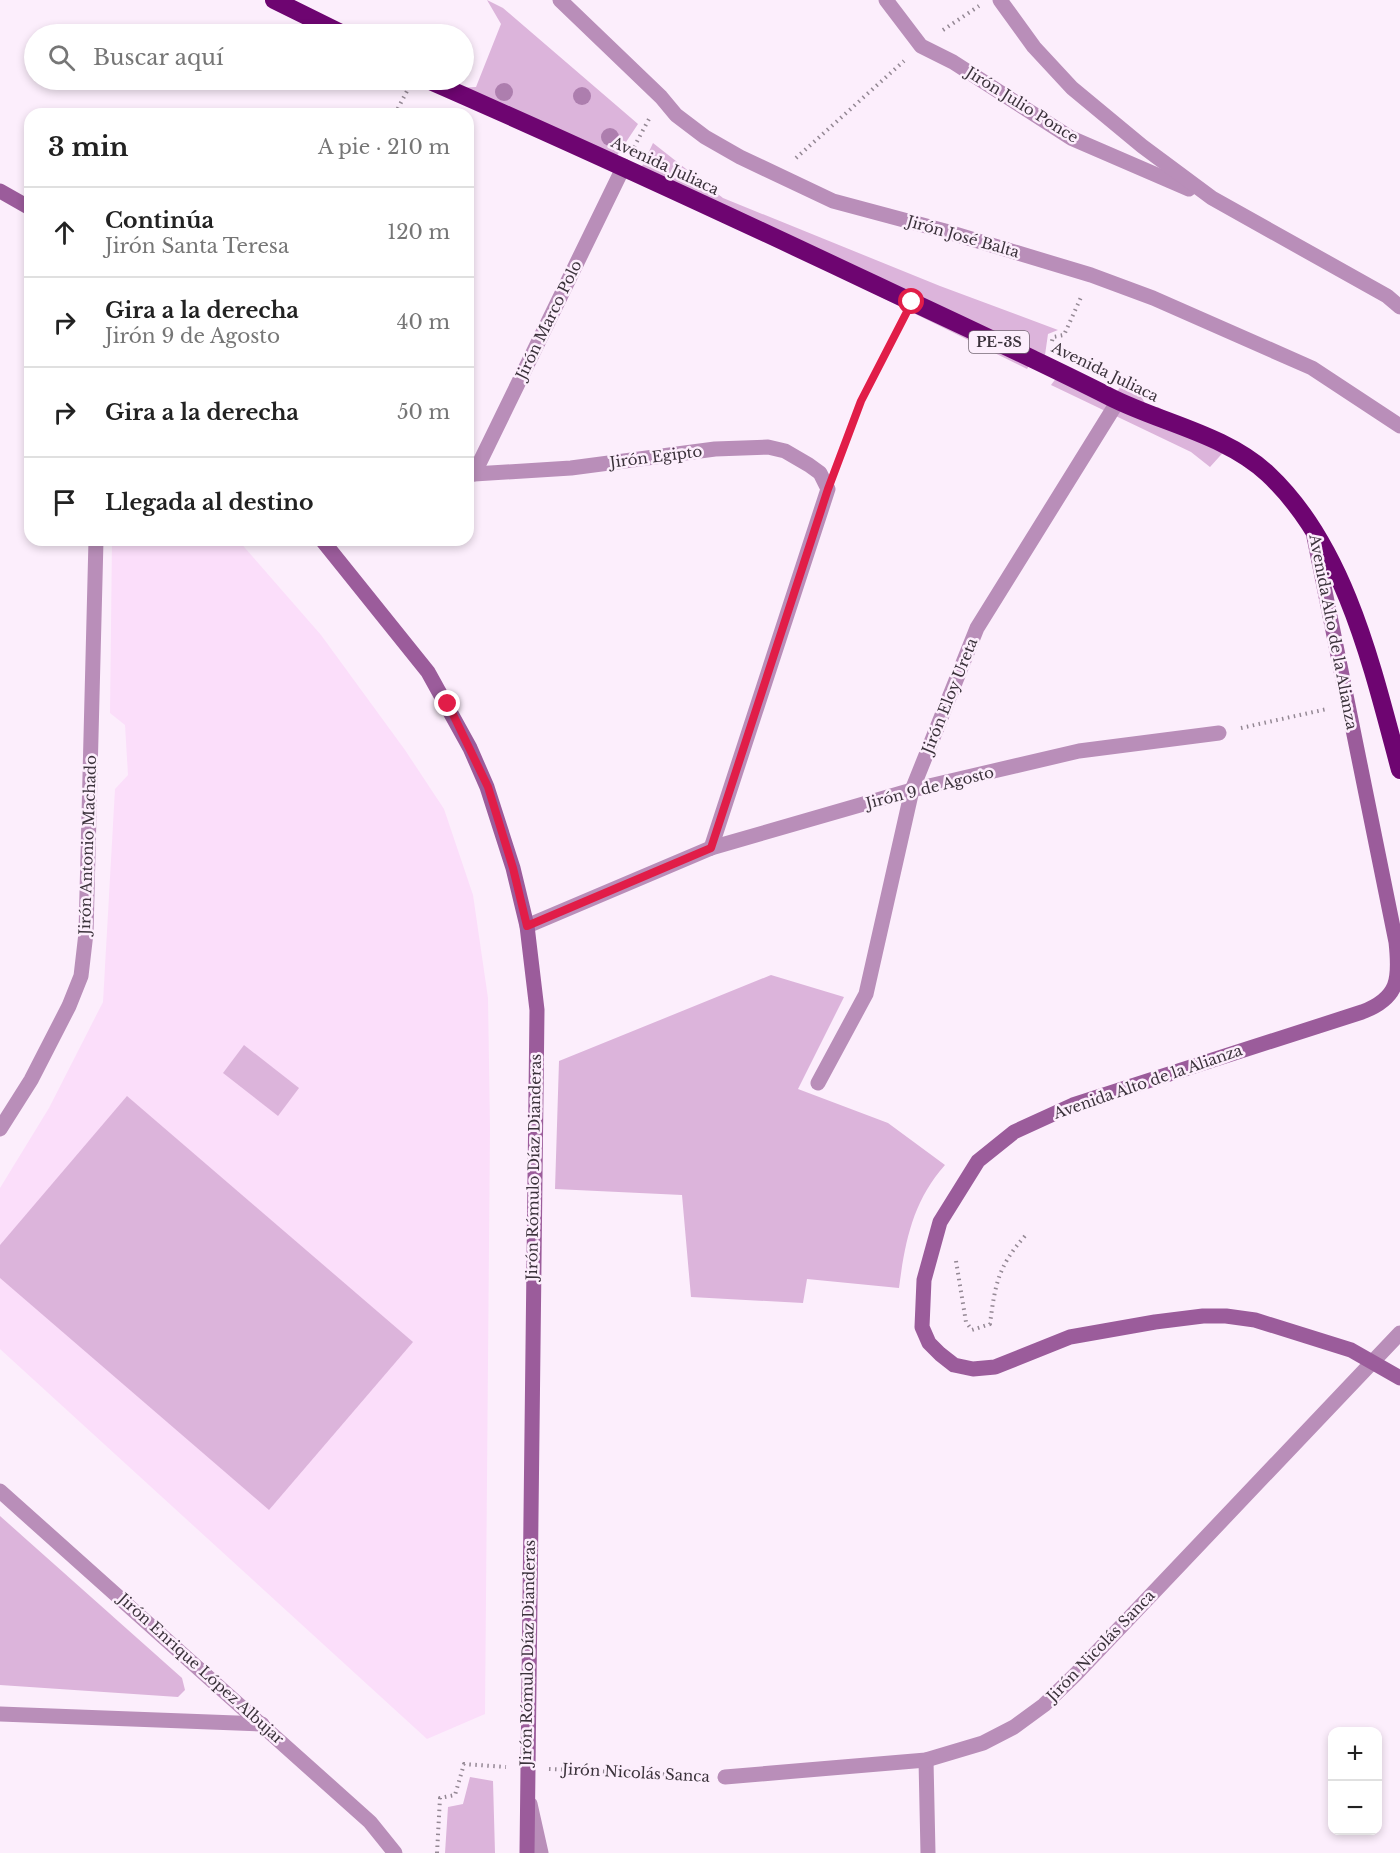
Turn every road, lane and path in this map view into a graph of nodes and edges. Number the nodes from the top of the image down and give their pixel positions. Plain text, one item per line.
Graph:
1 (274, 0) edge
2 (560, 0) edge
3 (885, 0) edge
4 (987, 0) edge
5 (1000, 0) edge
6 (323, 24) edge
7 (921, 46) junction
8 (408, 90) edge
9 (452, 90) edge
10 (661, 97) junction
11 (398, 108) edge
12 (624, 166) junction
13 (777, 175) junction
14 (0, 191) edge
15 (1212, 198) junction
16 (24, 205) edge
17 (1091, 275) junction
18 (1393, 295) edge
19 (912, 302) junction
20 (1400, 307) edge
21 (1050, 350) dead end
22 (1118, 401) junction
23 (1400, 426) edge
24 (474, 467) edge
25 (474, 473) edge
26 (828, 489) junction
27 (1311, 522) junction
28 (96, 546) edge
29 (327, 546) edge
30 (1348, 705) junction
31 (1219, 733) joint
32 (1400, 770) edge
33 (912, 790) junction
34 (711, 848) junction
35 (527, 926) junction
36 (818, 1083) dead end
37 (0, 1129) edge
38 (1025, 1236) dead end
39 (960, 1284) dead end
40 (1400, 1333) edge
41 (1371, 1363) junction
42 (1400, 1378) edge
43 (0, 1491) edge
44 (0, 1714) edge
45 (262, 1724) junction
46 (926, 1760) junction
47 (495, 1766) dead end
48 (527, 1768) junction
49 (725, 1778) joint
50 (527, 1787) junction
51 (395, 1853) edge
52 (437, 1853) edge
53 (527, 1853) edge
54 (541, 1853) edge
55 (927, 1853) edge

1 - 6 highway
2 - 10 street, Jirón José Balta
3 - 7 street, Jirón Julio Ponce
4 - 7 path
5 - 15 street
7 - 13 path
7 - 15 street, Jirón Julio Ponce
8 - 11 path
9 - 12 highway, Avenida Juliaca / PE-3S
10 - 12 path
10 - 13 street, Jirón José Balta
12 - 19 highway, Avenida Juliaca / PE-3S
12 - 24 street, Jirón Marco Polo
13 - 17 street, Jirón José Balta
14 - 16 street
15 - 18 street
17 - 21 path
17 - 23 street, Jirón José Balta
18 - 20 street
19 - 22 highway, Avenida Juliaca / PE-3S
19 - 26 path
22 - 27 highway, Avenida Juliaca / PE-3S
22 - 33 street, Jirón Eloy Ureta
25 - 26 street, Jirón Egipto
26 - 34 street
27 - 30 street, Avenida Alto de la Alianza
27 - 32 highway, Avenida Juliaca / PE-3S
28 - 37 street, Jirón Antonio Machado
29 - 35 street, Jirón Rómulo Díaz Dianderas
30 - 31 path
30 - 41 street, Avenida Alto de la Alianza
31 - 33 street, Jirón 9 de Agosto
33 - 34 street, Jirón 9 de Agosto
33 - 36 street, Jirón Eloy Ureta
34 - 35 street, Jirón 9 de Agosto
35 - 48 street, Jirón Rómulo Díaz Dianderas
38 - 39 path
40 - 41 street, Jirón Nicolás Sanca
41 - 42 street, Avenida Alto de la Alianza
41 - 46 street, Jirón Nicolás Sanca
43 - 45 street, Jirón Enrique López Albujar
44 - 45 street
45 - 51 street, Jirón Enrique López Albujar
46 - 49 street, Jirón Nicolás Sanca
46 - 55 street
47 - 52 path
48 - 49 path, Jirón Nicolás Sanca
48 - 50 street, Jirón Rómulo Díaz Dianderas
50 - 53 street, Jirón Rómulo Díaz Dianderas
50 - 54 street

